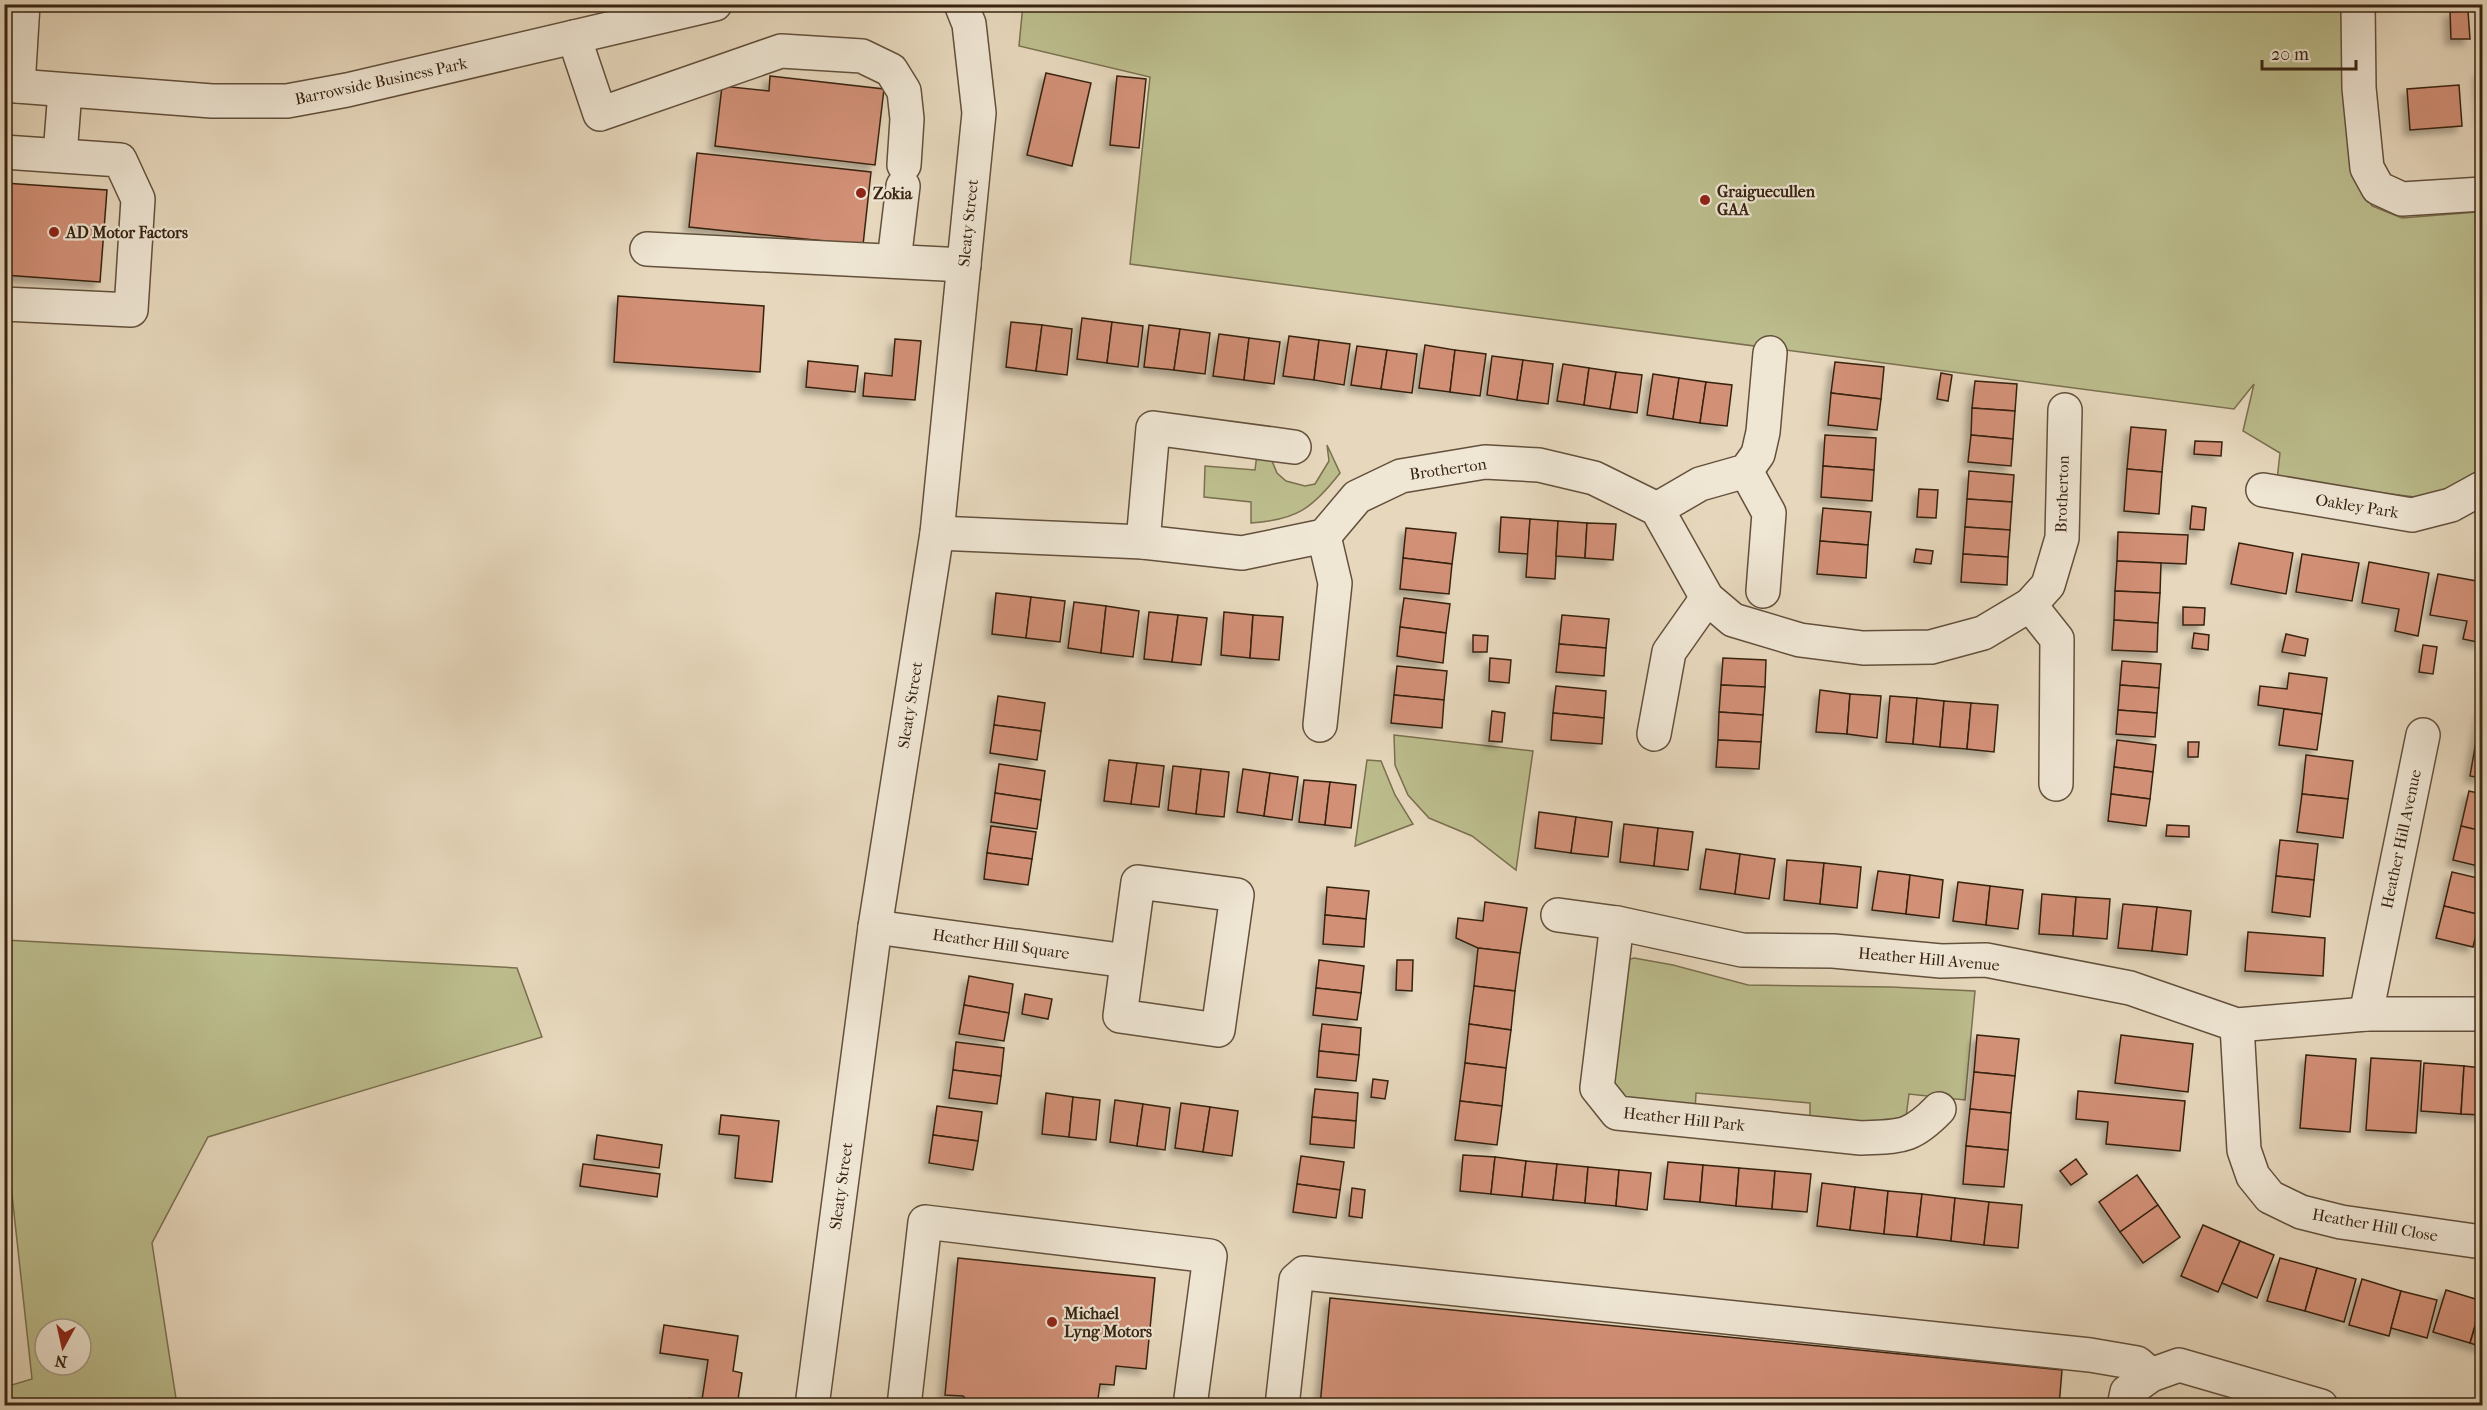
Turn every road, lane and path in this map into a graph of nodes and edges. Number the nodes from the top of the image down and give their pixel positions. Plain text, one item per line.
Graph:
1 (23, 4) edge
2 (715, 4) edge
3 (961, 4) edge
4 (2358, 4) edge
5 (574, 37) junction
6 (11, 86) edge
7 (65, 91) junction
8 (4, 152) edge
9 (60, 155) junction
10 (2482, 194) edge
11 (647, 249) dead end
12 (894, 261) junction
13 (964, 265) junction
14 (4, 304) edge
15 (1770, 353) dead end
16 (2065, 410) dead end
17 (1294, 447) dead end
18 (1746, 471) junction
19 (2482, 488) edge
20 (2263, 490) dead end
21 (1658, 508) junction
22 (937, 533) junction
23 (1324, 536) junction
24 (1143, 542) junction
25 (1763, 591) dead end
26 (1707, 598) junction
27 (2030, 605) junction
28 (1320, 725) dead end
29 (1654, 734) dead end
30 (2423, 735) dead end
31 (2056, 784) dead end
32 (1558, 915) dead end
33 (1617, 923) junction
34 (876, 927) junction
35 (1127, 961) junction
36 (2366, 1014) junction
37 (2482, 1014) edge
38 (2237, 1025) junction
39 (1939, 1109) dead end
40 (2482, 1242) edge
41 (2151, 1375) junction
42 (812, 1406) edge
43 (904, 1406) edge
44 (1190, 1406) edge
45 (1282, 1406) edge
46 (2124, 1406) edge
47 (2320, 1406) edge

1 - 6 street
2 - 5 street, Barrowside Business Park
3 - 13 street, Sleaty Street
4 - 10 street
5 - 7 street, Barrowside Business Park
5 - 12 street
6 - 7 street, Barrowside Business Park
7 - 9 street
8 - 9 street
9 - 14 street
11 - 12 street
12 - 13 street
13 - 22 street, Sleaty Street
15 - 18 street
16 - 27 street, Brotherton
17 - 24 street
18 - 21 street
18 - 25 street
19 - 20 street, Oakley Park
21 - 23 street, Brotherton
21 - 26 street, Brotherton
22 - 24 street
22 - 34 street, Sleaty Street
23 - 24 street
23 - 28 street
26 - 27 street, Brotherton
26 - 29 street
27 - 31 street
30 - 36 street, Heather Hill Avenue
32 - 33 street, Heather Hill Avenue
33 - 38 street, Heather Hill Avenue
33 - 39 street, Heather Hill Park
34 - 35 street, Heather Hill Square
34 - 42 street, Sleaty Street
35 - 35 street
36 - 37 street, Heather Hill Avenue
36 - 38 street, Heather Hill Avenue
38 - 40 street, Heather Hill Close
41 - 45 street
41 - 46 street
41 - 47 street
43 - 44 street

